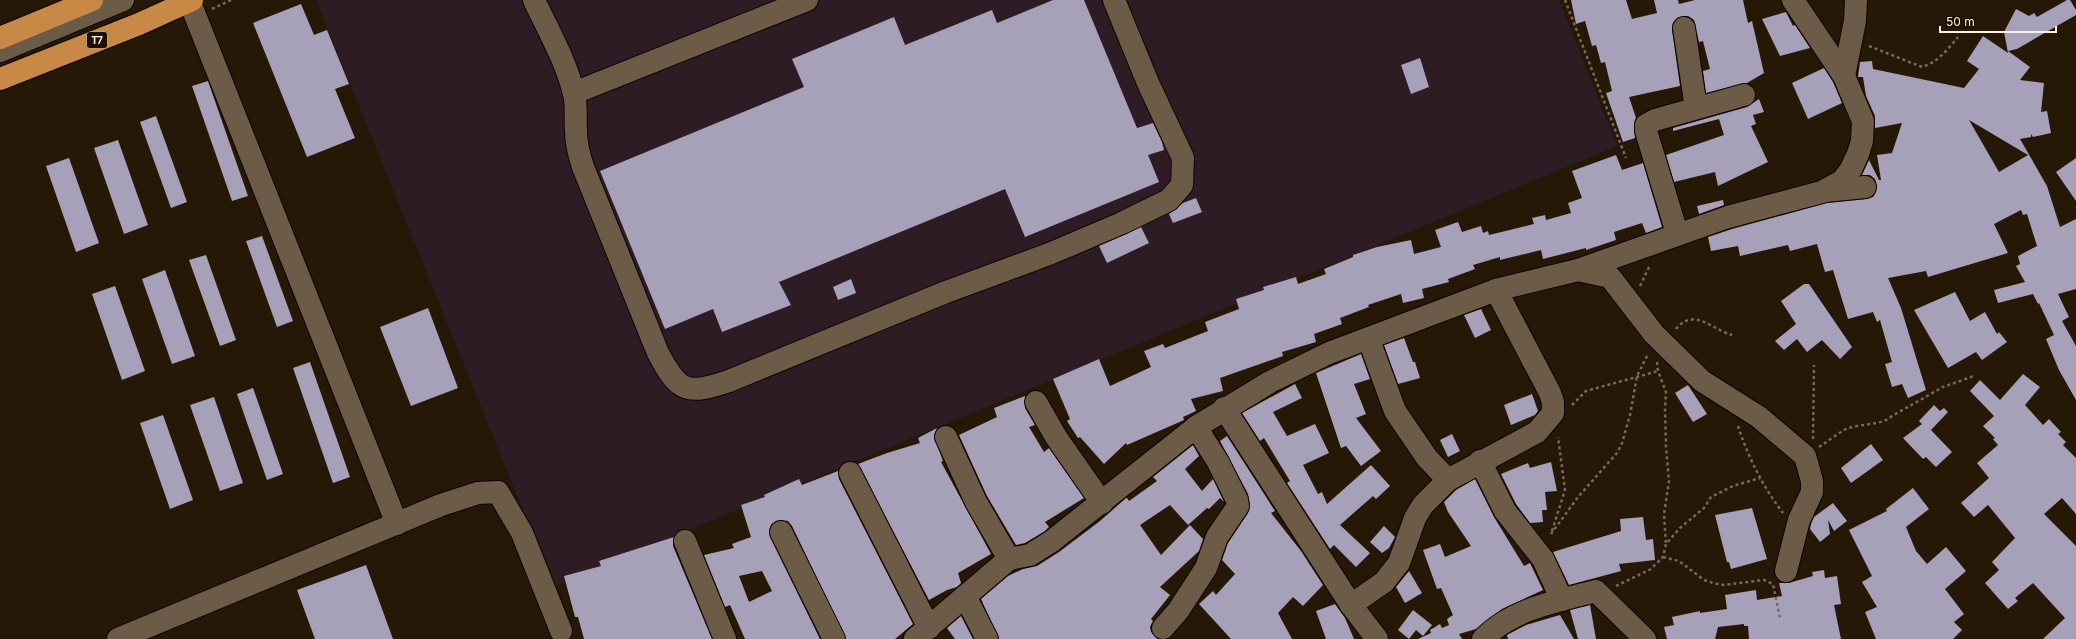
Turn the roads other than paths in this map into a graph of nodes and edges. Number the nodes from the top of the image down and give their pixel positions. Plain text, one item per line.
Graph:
1 (92, 0) edge
2 (123, 0) edge
3 (190, 0) edge
4 (534, 0) edge
5 (807, 0) edge
6 (1114, 0) edge
7 (1793, 0) edge
8 (1856, 0) edge
9 (1684, 28) dead end
10 (0, 38) edge
11 (0, 51) edge
12 (1844, 76) junction
13 (0, 79) edge
14 (574, 93) junction
15 (1744, 95) dead end
16 (1696, 108) junction
17 (1865, 187) dead end
18 (1822, 192) junction
19 (1669, 236) junction
20 (1578, 270) junction
21 (1496, 290) junction
22 (1368, 340) junction
23 (1036, 402) dead end
24 (1224, 408) junction
25 (1196, 427) junction
26 (946, 437) dead end
27 (1480, 461) junction
28 (850, 472) dead end
29 (1448, 480) junction
30 (1102, 504) junction
31 (397, 524) junction
32 (781, 532) dead end
33 (686, 541) dead end
34 (1009, 559) junction
35 (1786, 571) dead end
36 (965, 596) junction
37 (1562, 600) junction
38 (1351, 604) junction
39 (1163, 628) dead end
40 (561, 631) dead end
41 (922, 634) edge
42 (118, 639) edge
43 (725, 639) edge
44 (834, 639) edge
45 (987, 639) edge
46 (1377, 639) edge
47 (1482, 639) edge
48 (1645, 639) edge

1 - 10 highway
2 - 11 street
3 - 13 highway, T7
3 - 31 street
4 - 14 street
5 - 14 street
6 - 14 street
7 - 12 street
8 - 12 street
9 - 16 street
12 - 18 street
15 - 16 street
16 - 19 street
17 - 18 street
18 - 19 street
19 - 20 street
20 - 21 street
20 - 35 street
21 - 22 street
21 - 27 street
22 - 24 street
22 - 29 street
23 - 30 street
24 - 25 street
24 - 38 street
25 - 30 street
25 - 39 street
26 - 34 street
27 - 29 street
27 - 37 street
28 - 41 street
29 - 38 street
30 - 34 street
31 - 40 street
31 - 42 street
32 - 44 street
33 - 43 street
34 - 36 street
36 - 41 street
36 - 45 street
37 - 47 street
37 - 48 street
38 - 46 street

